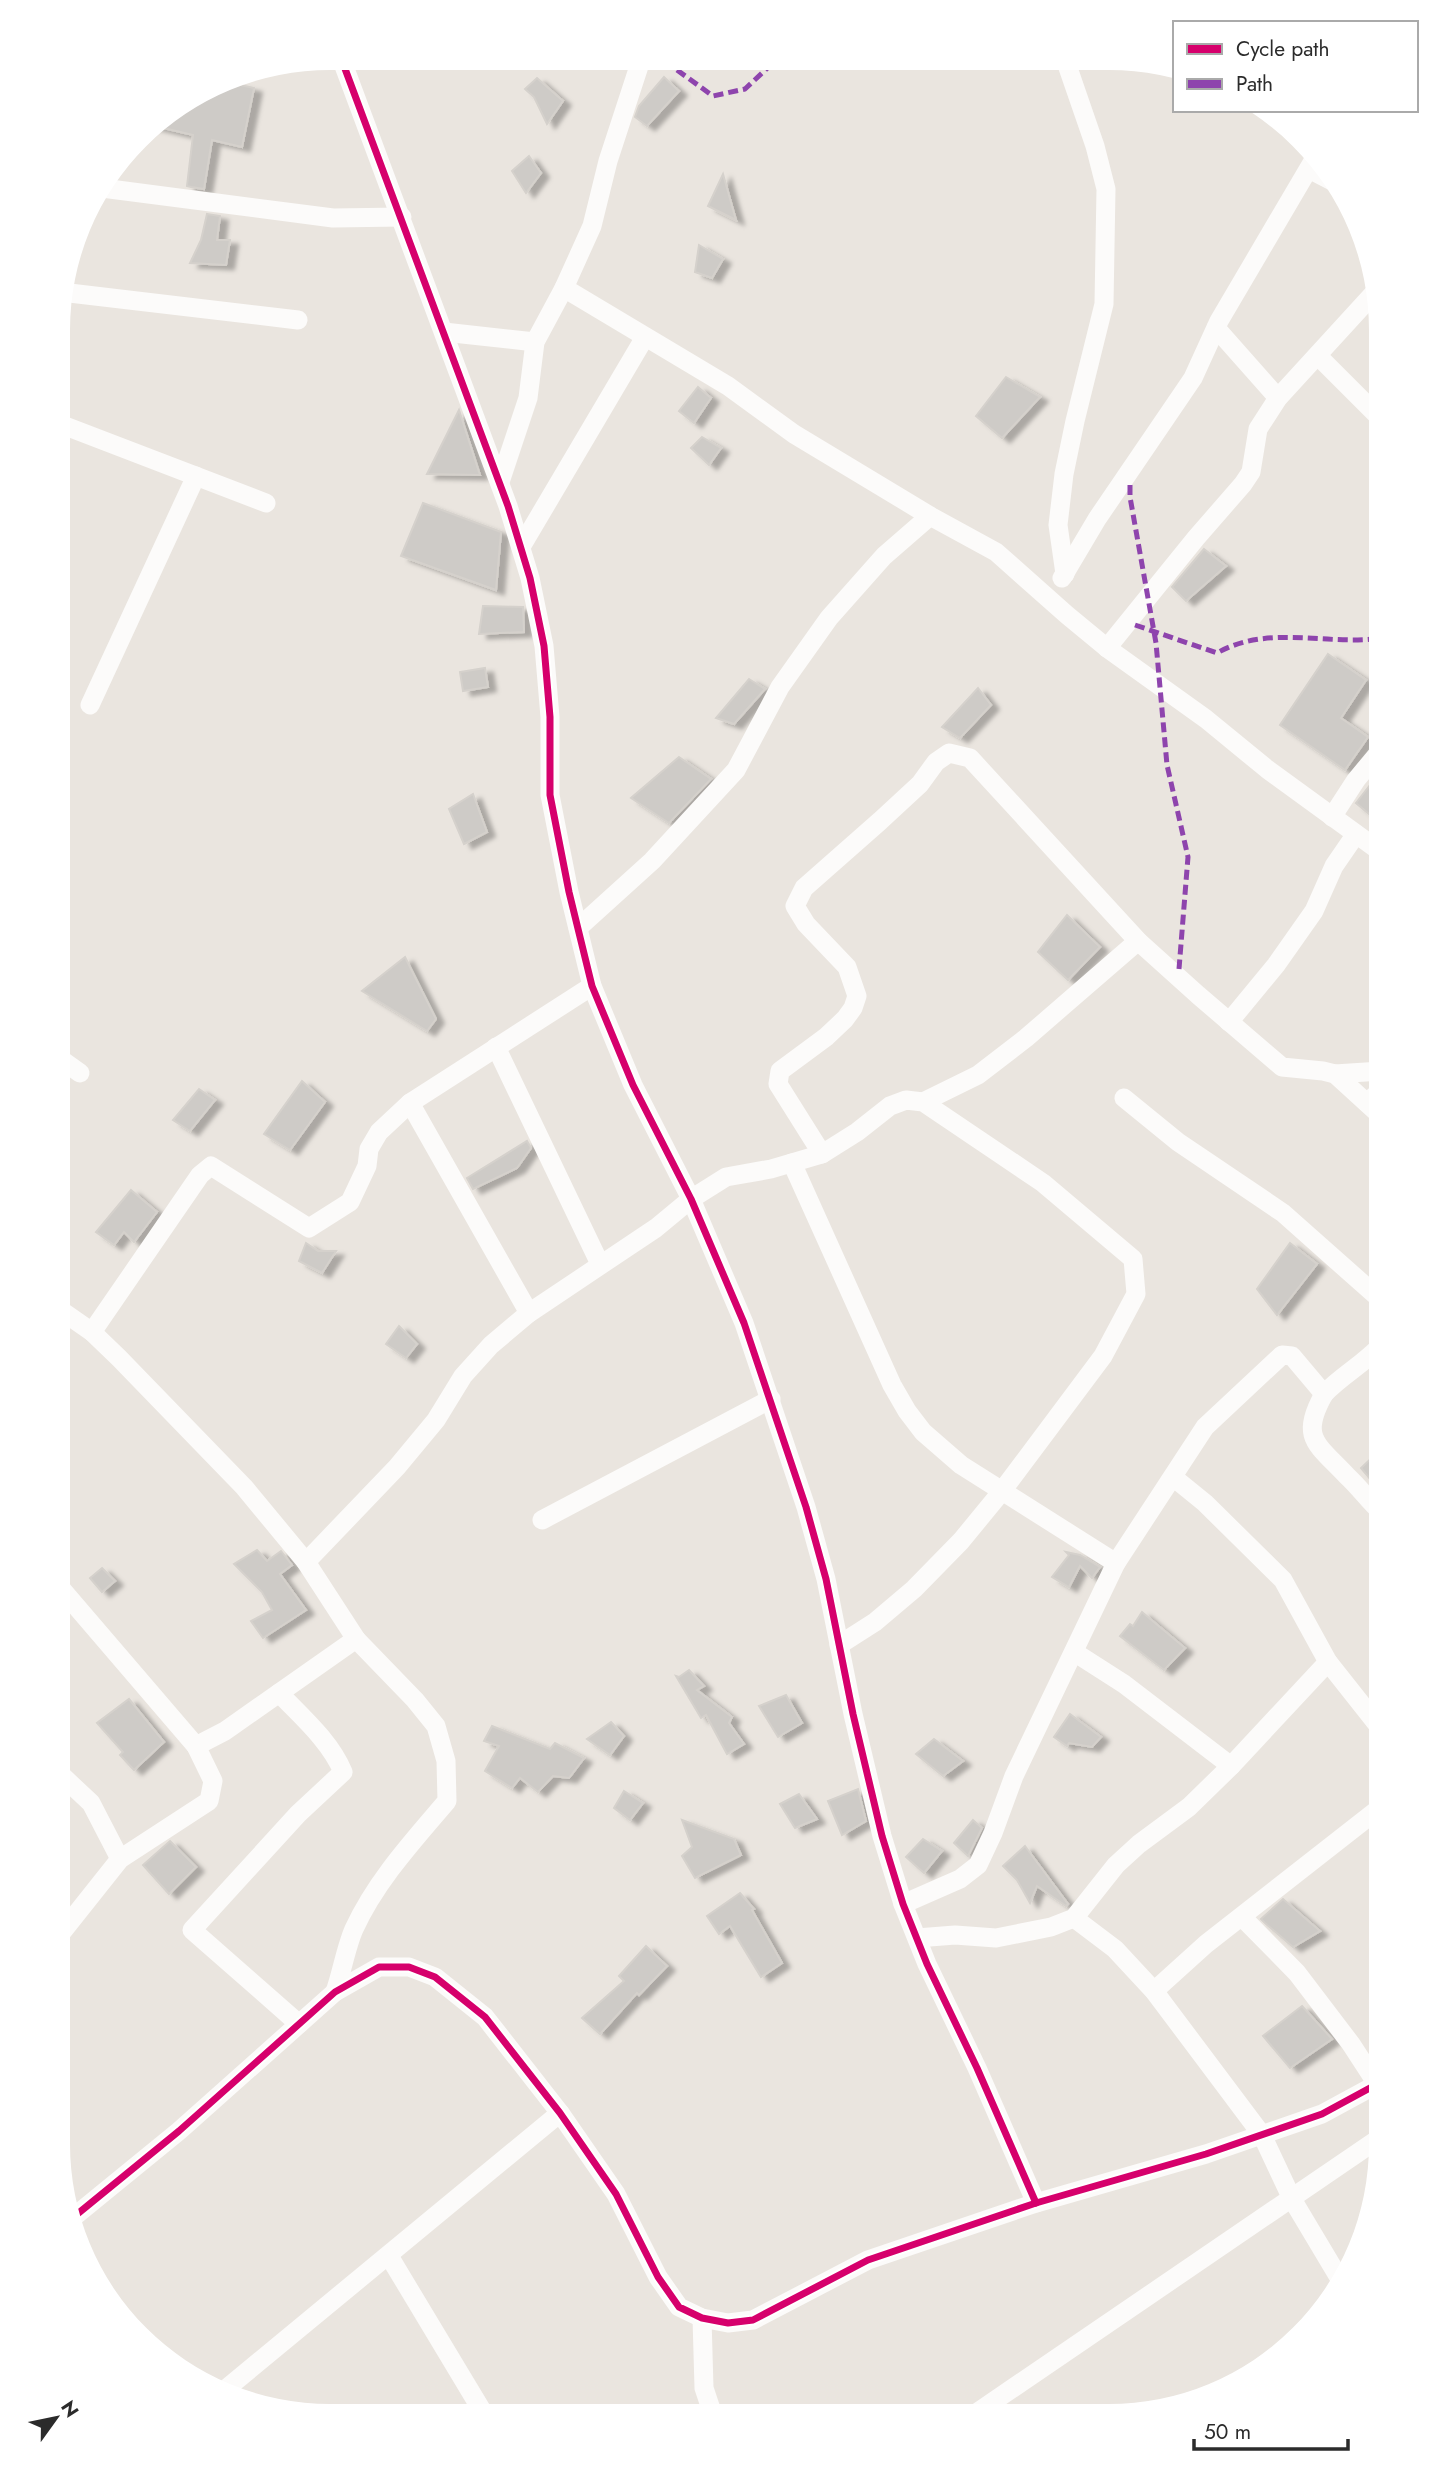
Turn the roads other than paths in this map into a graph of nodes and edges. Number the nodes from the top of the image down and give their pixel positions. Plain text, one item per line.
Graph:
1 (346, 70) edge
2 (637, 70) edge
3 (1069, 70) edge
4 (1310, 165) edge
5 (111, 189) edge
6 (402, 217) junction
7 (564, 289) junction
8 (72, 293) edge
9 (1367, 301) edge
10 (298, 320) dead end
11 (1216, 328) junction
12 (444, 332) junction
13 (645, 337) junction
14 (535, 342) junction
15 (1318, 356) junction
16 (1278, 398) junction
17 (1369, 407) edge
18 (70, 428) edge
19 (196, 476) junction
20 (500, 482) junction
21 (266, 503) dead end
22 (930, 516) junction
23 (521, 547) junction
24 (1065, 574) junction
25 (1050, 599) junction
26 (1107, 648) junction
27 (90, 705) dead end
28 (1369, 764) edge
29 (1332, 817) junction
30 (1356, 834) junction
31 (1369, 843) edge
32 (578, 928) junction
33 (1138, 942) junction
34 (592, 986) junction
35 (1229, 1022) junction
36 (496, 1047) junction
37 (70, 1066) edge
38 (80, 1073) dead end
39 (1369, 1073) edge
40 (1335, 1074) junction
41 (1124, 1098) dead end
42 (1369, 1098) edge
43 (923, 1102) junction
44 (410, 1103) junction
45 (822, 1154) junction
46 (792, 1163) junction
47 (691, 1199) junction
48 (600, 1264) junction
49 (1369, 1289) edge
50 (529, 1313) junction
51 (70, 1317) edge
52 (92, 1332) junction
53 (1369, 1357) edge
54 (1324, 1394) junction
55 (771, 1399) junction
56 (1173, 1477) junction
57 (1002, 1491) junction
58 (1369, 1500) edge
59 (542, 1520) dead end
60 (306, 1562) junction
61 (1116, 1563) junction
62 (70, 1599) edge
63 (356, 1639) junction
64 (839, 1645) junction
65 (1074, 1653) junction
66 (1328, 1662) junction
67 (279, 1693) junction
68 (1369, 1714) edge
69 (196, 1746) junction
70 (1231, 1766) junction
71 (70, 1783) edge
72 (1369, 1816) edge
73 (120, 1858) junction
74 (903, 1904) junction
75 (1242, 1917) junction
76 (1074, 1918) junction
77 (70, 1922) edge
78 (917, 1938) junction
79 (1154, 1991) junction
80 (335, 1992) junction
81 (299, 2024) junction
82 (1369, 2069) edge
83 (1369, 2088) edge
84 (560, 2113) junction
85 (1262, 2135) junction
86 (1369, 2145) edge
87 (1292, 2199) junction
88 (1036, 2203) junction
89 (79, 2212) edge
90 (389, 2256) junction
91 (1335, 2272) edge
92 (702, 2318) junction
93 (231, 2385) edge
94 (478, 2404) edge
95 (709, 2404) edge
96 (990, 2404) edge

1 - 6 street
2 - 7 street
3 - 24 street
4 - 11 street
5 - 6 street
6 - 12 street
7 - 13 street
7 - 14 street
8 - 10 street
9 - 15 street
11 - 16 street
11 - 24 street
12 - 14 street
12 - 20 street
13 - 22 street
13 - 23 street
14 - 20 street
15 - 16 street
15 - 17 street
16 - 26 street
18 - 19 street
19 - 21 street
19 - 27 street
20 - 23 street
22 - 25 street
22 - 32 street
23 - 32 street
24 - 25 street
25 - 26 street
26 - 29 street
28 - 29 street
29 - 30 street
30 - 31 street
30 - 35 street
32 - 34 street
33 - 35 street
33 - 43 street
33 - 45 street
34 - 36 street
34 - 47 street
35 - 40 street
36 - 44 street
36 - 48 street
37 - 38 street
39 - 40 street
40 - 42 street
41 - 49 street
43 - 45 street
43 - 57 street
44 - 50 street
44 - 52 street
45 - 46 street
46 - 47 street
46 - 57 street
47 - 48 street
47 - 55 street
48 - 50 street
50 - 60 street
51 - 52 street
52 - 60 street
53 - 54 street
54 - 56 street
54 - 58 street
55 - 59 street
55 - 64 street
56 - 61 street
56 - 66 street
57 - 61 street
57 - 64 street
60 - 63 street
61 - 65 street
62 - 69 street
63 - 67 street
63 - 80 street
64 - 74 street
65 - 70 street
65 - 74 street
66 - 68 street
66 - 70 street
67 - 69 street
67 - 81 street
69 - 73 street
70 - 76 street
71 - 73 street
72 - 75 street
73 - 77 street
74 - 78 street
75 - 79 street
75 - 82 street
76 - 78 street
76 - 79 street
78 - 88 street
79 - 85 street
80 - 81 street
80 - 84 street
81 - 89 street
83 - 85 street
84 - 90 street
84 - 92 street
85 - 87 street
85 - 88 street
86 - 87 street
87 - 91 street
87 - 96 street
88 - 92 street
90 - 93 street
90 - 94 street
92 - 95 street

